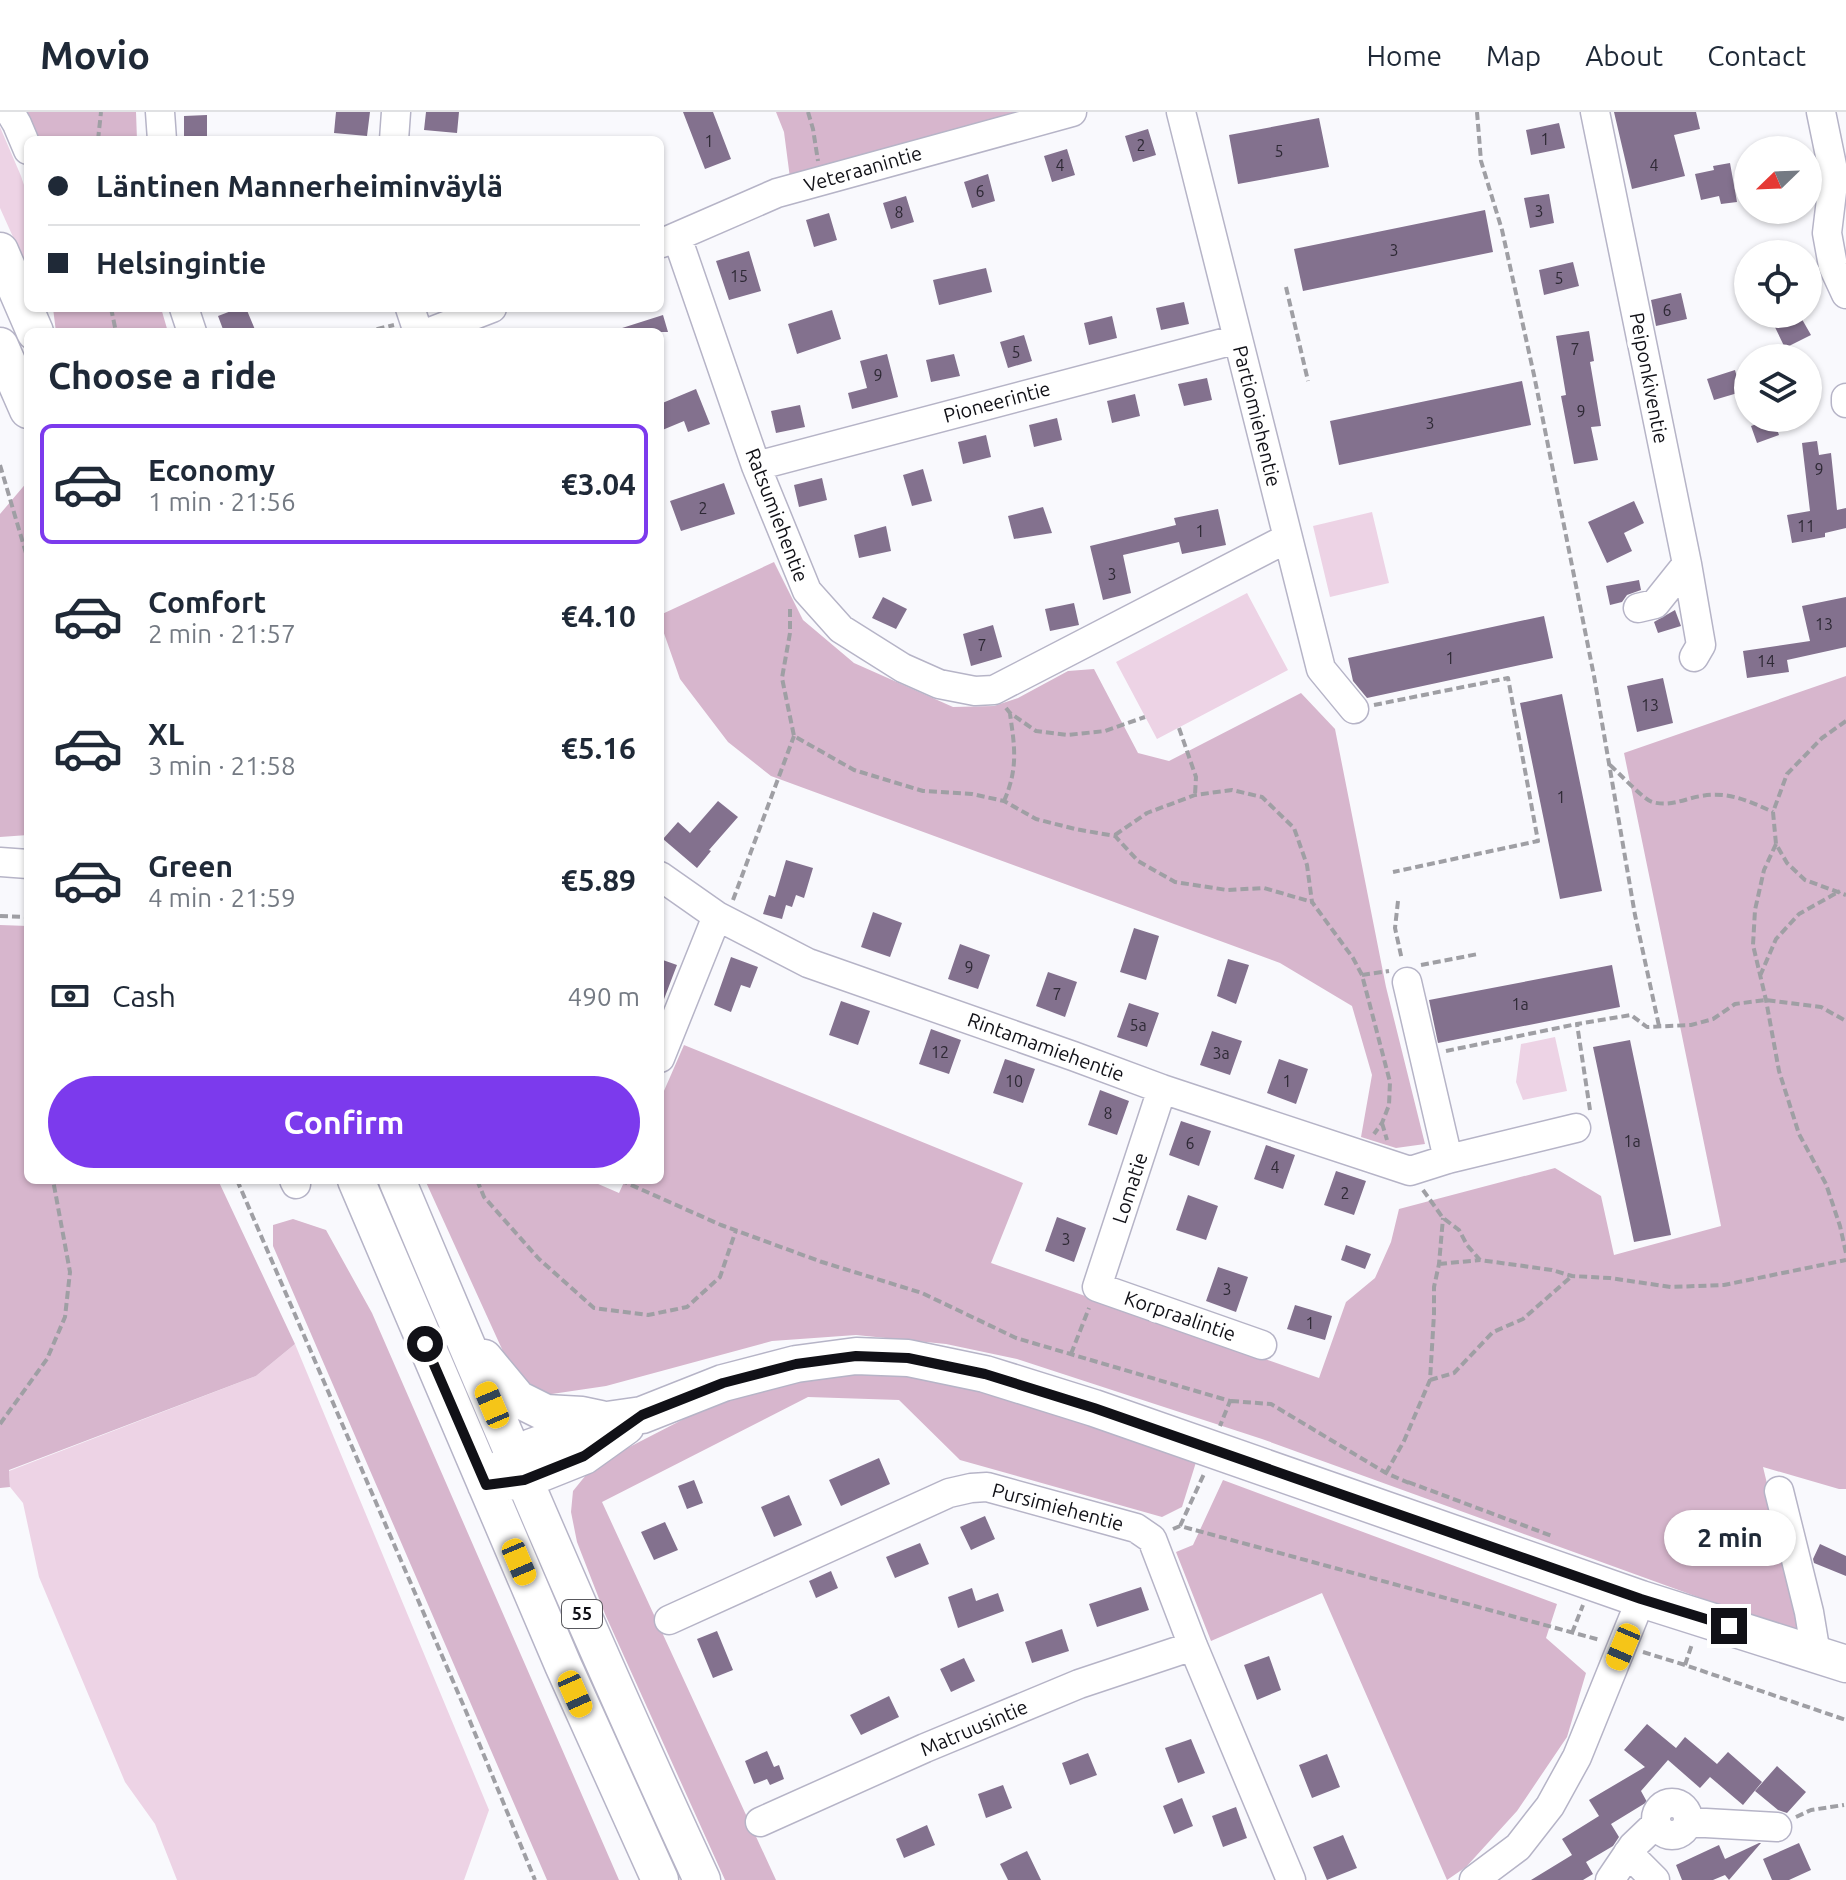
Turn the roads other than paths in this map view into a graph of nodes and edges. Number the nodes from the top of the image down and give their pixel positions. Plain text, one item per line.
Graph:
1 (10, 112) edge
2 (160, 112) edge
3 (396, 112) edge
4 (1072, 112) edge
5 (1181, 112) edge
6 (1595, 112) edge
7 (1821, 112) edge
8 (162, 136) edge
9 (394, 136) edge
10 (24, 141) edge
11 (668, 240) edge
12 (0, 251) edge
13 (1846, 294) edge
14 (24, 303) edge
15 (482, 312) edge
16 (440, 328) edge
17 (1238, 339) junction
18 (0, 346) edge
19 (24, 401) edge
20 (756, 466) junction
21 (1288, 538) junction
22 (1687, 564) junction
23 (1638, 608) dead end
24 (1697, 651) dead end
25 (1354, 709) road end
26 (0, 862) edge
27 (24, 864) edge
28 (664, 879) edge
29 (717, 916) junction
30 (1405, 976) road end
31 (664, 1048) edge
32 (1162, 1089) junction
33 (1576, 1128) road end
34 (1448, 1159) junction
35 (358, 1184) edge
36 (399, 1184) edge
37 (1097, 1287) joint
38 (459, 1326) junction
39 (1262, 1345) dead end
40 (642, 1415) junction
41 (607, 1420) junction
42 (519, 1469) junction
43 (486, 1485) junction
44 (1779, 1491) dead end
45 (1641, 1599) junction
46 (669, 1620) dead end
47 (1193, 1646) junction
48 (1831, 1659) edge
49 (760, 1822) dead end
50 (1777, 1827) road end
51 (1628, 1853) junction
52 (660, 1880) edge
53 (702, 1880) edge
54 (1291, 1880) edge
55 (1474, 1880) edge
56 (1610, 1880) edge
57 (1655, 1880) edge

1 - 10 street
2 - 8 street
3 - 9 street
4 - 11 street, Veteraanintie
5 - 17 street, Partiomiehentie
6 - 22 street, Peiponkiventie
7 - 13 street
11 - 20 street, Ratsumiehentie
12 - 14 main road
15 - 16 street
17 - 20 street, Pioneerintie
17 - 21 street, Partiomiehentie
18 - 19 main road
20 - 21 street, Ratsumiehentie
21 - 25 street, Partiomiehentie
22 - 23 street
22 - 24 street, Peiponkiventie
26 - 27 street
28 - 29 street, Rintamamiehentie
29 - 31 street
29 - 32 street, Rintamamiehentie
30 - 34 street
32 - 34 street, Rintamamiehentie
32 - 37 street, Lomatie
33 - 34 street
35 - 43 main road
36 - 38 main road
37 - 39 street, Korpraalintie
38 - 41 main road
38 - 42 main road
40 - 41 main road
40 - 42 main road
40 - 45 main road
41 - 42 main road
42 - 43 main road
42 - 53 main road, 55
43 - 52 main road, 55
44 - 48 street
45 - 48 main road
45 - 55 street
46 - 47 street, Pursimiehentie
47 - 49 street, Matruusintie
47 - 54 street
50 - 51 street
51 - 56 street
51 - 57 street

